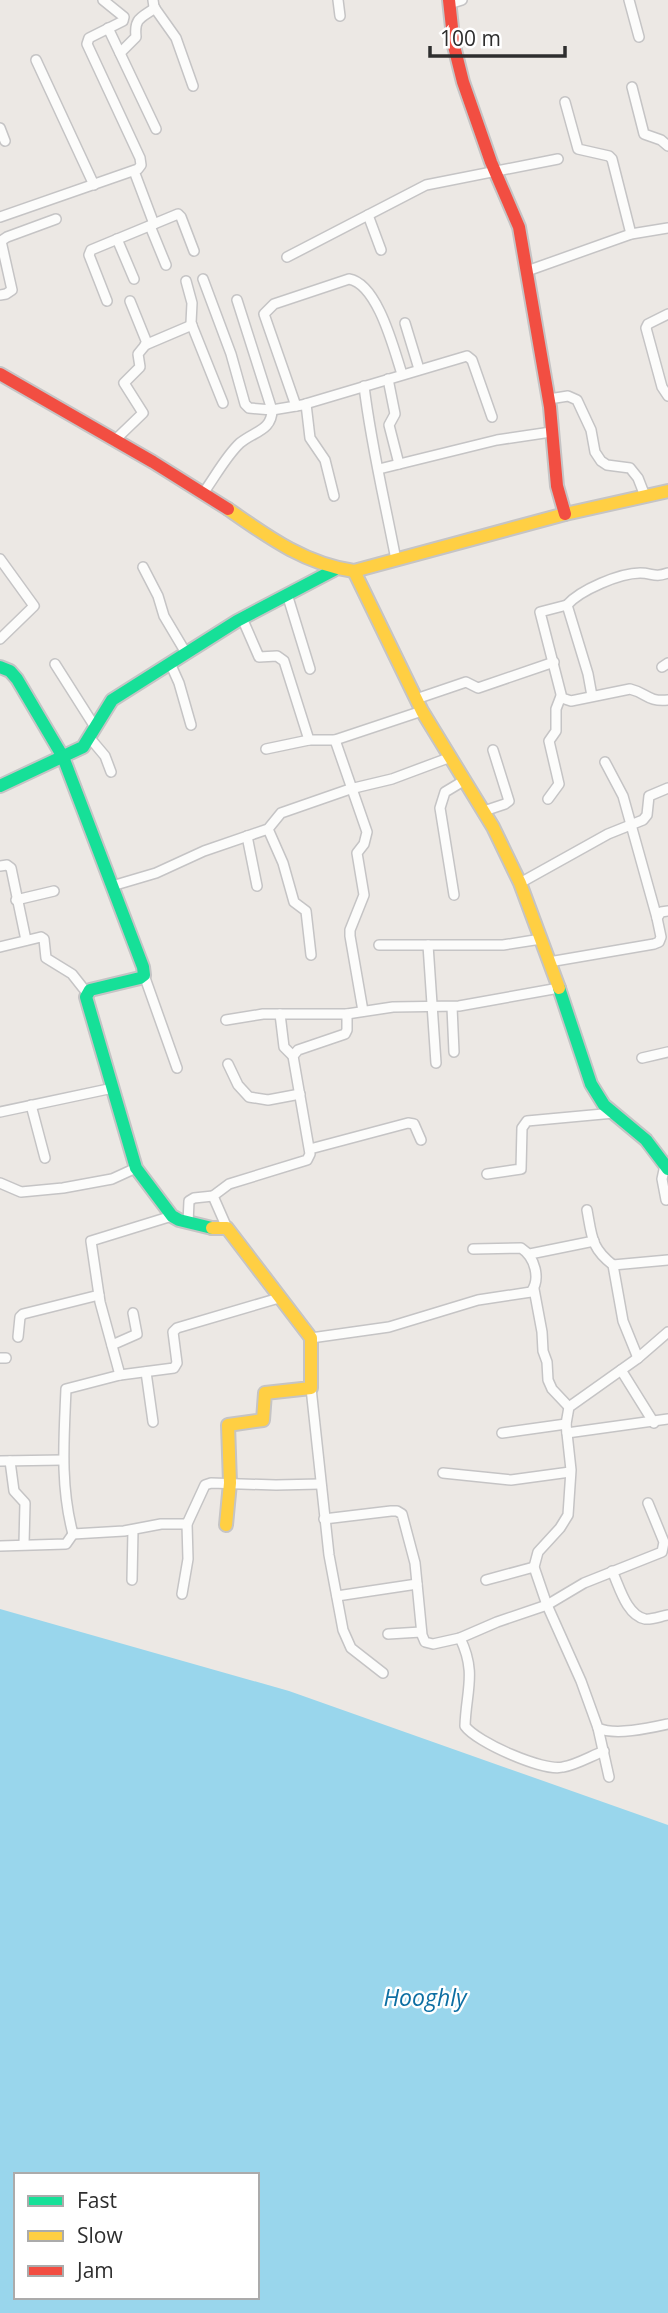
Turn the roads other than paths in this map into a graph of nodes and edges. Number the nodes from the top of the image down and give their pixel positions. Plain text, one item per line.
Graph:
1 (103, 0) edge
2 (338, 0) edge
3 (629, 0) edge
4 (453, 1) edge
5 (154, 4) edge
6 (340, 16) dead end
7 (108, 29) junction
8 (639, 37) dead end
9 (120, 52) junction
10 (36, 60) dead end
11 (193, 86) dead end
12 (632, 87) dead end
13 (565, 102) dead end
14 (0, 128) edge
15 (156, 129) dead end
16 (5, 141) dead end
17 (668, 146) edge
18 (558, 159) dead end
19 (134, 171) junction
20 (495, 172) junction
21 (94, 185) junction
22 (368, 215) junction
23 (0, 217) edge
24 (56, 219) dead end
25 (152, 225) junction
26 (668, 228) edge
27 (631, 234) junction
28 (117, 239) junction
29 (381, 250) dead end
30 (194, 251) dead end
31 (287, 257) dead end
32 (166, 265) dead end
33 (527, 271) junction
34 (134, 279) dead end
35 (203, 279) dead end
36 (186, 281) dead end
37 (0, 295) edge
38 (107, 300) dead end
39 (237, 300) dead end
40 (130, 301) dead end
41 (668, 314) edge
42 (405, 323) dead end
43 (192, 325) junction
44 (145, 345) junction
45 (419, 369) junction
46 (0, 374) edge
47 (402, 374) junction
48 (388, 379) junction
49 (364, 386) junction
50 (668, 396) edge
51 (549, 399) junction
52 (223, 403) dead end
53 (306, 404) junction
54 (296, 406) junction
55 (272, 410) junction
56 (492, 417) dead end
57 (551, 432) junction
58 (114, 440) junction
59 (399, 464) junction
60 (379, 469) junction
61 (668, 491) edge
62 (204, 492) junction
63 (334, 496) dead end
64 (645, 496) junction
65 (565, 514) junction
66 (0, 559) edge
67 (396, 560) junction
68 (144, 567) dead end
69 (334, 570) junction
70 (354, 571) junction
71 (668, 573) edge
72 (287, 594) junction
73 (567, 605) junction
74 (242, 618) junction
75 (0, 639) edge
76 (186, 653) junction
77 (554, 662) junction
78 (170, 663) junction
79 (55, 664) dead end
80 (0, 667) edge
81 (310, 669) dead end
82 (561, 696) junction
83 (592, 696) junction
84 (668, 700) edge
85 (419, 705) junction
86 (191, 725) dead end
87 (92, 732) junction
88 (309, 740) junction
89 (335, 740) junction
90 (265, 749) dead end
91 (493, 750) dead end
92 (63, 757) junction
93 (451, 757) junction
94 (605, 762) dead end
95 (111, 772) dead end
96 (465, 780) junction
97 (0, 786) edge
98 (668, 788) edge
99 (351, 789) junction
100 (548, 799) dead end
101 (484, 811) junction
102 (631, 825) junction
103 (268, 829) junction
104 (247, 836) junction
105 (0, 866) edge
106 (520, 883) junction
107 (112, 886) junction
108 (257, 886) dead end
109 (54, 891) dead end
110 (454, 895) dead end
111 (16, 900) junction
112 (668, 911) edge
113 (657, 918) junction
114 (541, 939) junction
115 (26, 940) junction
116 (379, 945) dead end
117 (428, 945) junction
118 (0, 947) edge
119 (312, 954) dead end
120 (550, 961) junction
121 (144, 975) junction
122 (559, 988) junction
123 (87, 993) junction
124 (432, 1007) junction
125 (452, 1007) junction
126 (363, 1011) junction
127 (280, 1014) junction
128 (347, 1014) junction
129 (226, 1020) dead end
130 (454, 1052) dead end
131 (668, 1052) edge
132 (293, 1056) junction
133 (642, 1058) dead end
134 (436, 1063) dead end
135 (228, 1064) dead end
136 (177, 1068) dead end
137 (113, 1088) junction
138 (300, 1094) junction
139 (31, 1105) junction
140 (0, 1112) edge
141 (614, 1113) junction
142 (421, 1140) dead end
143 (310, 1149) junction
144 (45, 1158) dead end
145 (666, 1167) edge
146 (136, 1168) junction
147 (487, 1174) dead end
148 (0, 1182) edge
149 (213, 1196) junction
150 (666, 1199) dead end
151 (587, 1210) dead end
152 (172, 1216) junction
153 (188, 1223) junction
154 (228, 1228) junction
155 (594, 1241) junction
156 (473, 1249) dead end
157 (530, 1254) junction
158 (668, 1260) edge
159 (613, 1265) junction
160 (534, 1289) junction
161 (99, 1295) junction
162 (279, 1298) junction
163 (133, 1313) dead end
164 (668, 1332) edge
165 (18, 1336) dead end
166 (311, 1338) junction
167 (112, 1345) junction
168 (638, 1358) junction
169 (621, 1370) junction
170 (146, 1372) junction
171 (120, 1375) junction
172 (311, 1388) junction
173 (569, 1407) junction
174 (668, 1419) edge
175 (153, 1422) dead end
176 (654, 1423) junction
177 (566, 1429) junction
178 (502, 1433) dead end
179 (63, 1460) junction
180 (5, 1461) edge
181 (570, 1472) junction
182 (443, 1473) dead end
183 (230, 1483) junction
184 (320, 1484) junction
185 (648, 1503) dead end
186 (324, 1519) junction
187 (187, 1524) junction
188 (226, 1525) dead end
189 (132, 1530) junction
190 (73, 1534) junction
191 (24, 1544) junction
192 (0, 1546) edge
193 (534, 1567) junction
194 (612, 1571) junction
195 (132, 1580) dead end
196 (486, 1580) dead end
197 (417, 1584) junction
198 (182, 1594) dead end
199 (337, 1596) junction
200 (547, 1605) junction
201 (668, 1615) edge
202 (421, 1632) junction
203 (388, 1634) dead end
204 (460, 1638) junction
205 (383, 1673) dead end
206 (668, 1724) edge
207 (598, 1728) junction
208 (604, 1751) junction
209 (609, 1777) dead end

1 - 7 street
2 - 6 street
3 - 8 street
4 - 20 street
5 - 9 street
5 - 11 street
7 - 9 street
7 - 19 street
9 - 15 street
10 - 21 street
12 - 17 street
13 - 27 street
14 - 16 street
18 - 20 street
19 - 21 street
19 - 25 street
20 - 22 street
20 - 33 street
21 - 23 street
22 - 29 street
22 - 31 street
24 - 37 street
25 - 28 street
25 - 30 street
25 - 32 street
26 - 27 street
27 - 33 street
28 - 34 street
28 - 38 street
33 - 51 street
35 - 55 street
36 - 43 street
39 - 55 street
40 - 44 street
41 - 50 street
42 - 45 street
43 - 44 street
43 - 52 street
44 - 58 street
45 - 47 street
45 - 56 street
46 - 58 street
47 - 48 street
47 - 54 street
48 - 49 street
48 - 59 street
49 - 53 street
49 - 60 street
51 - 57 street
51 - 64 street
53 - 54 street
53 - 63 street
54 - 55 street
55 - 62 street
57 - 59 street
57 - 65 street
58 - 62 street
59 - 60 street
60 - 67 street
61 - 64 street
62 - 69 street
64 - 65 street
65 - 67 street
66 - 75 street
67 - 70 street
68 - 76 street
69 - 70 street
69 - 72 street
70 - 85 street
71 - 73 street
72 - 74 street
72 - 81 street
73 - 77 street
73 - 83 street
74 - 76 street
74 - 88 street
76 - 78 street
77 - 82 street
77 - 85 street
78 - 86 street
78 - 87 street
79 - 87 street
80 - 92 street
82 - 83 street
82 - 100 street
83 - 84 street
85 - 89 street
85 - 93 street
87 - 92 street
87 - 95 street
88 - 89 street
88 - 90 street
89 - 99 street
91 - 101 street
92 - 97 street
92 - 107 street
93 - 96 street
93 - 99 street
94 - 102 street
96 - 101 street
96 - 110 street
98 - 102 street
99 - 103 street
99 - 126 street
101 - 106 street
102 - 106 street
102 - 113 street
103 - 104 street
103 - 119 street
104 - 107 street
104 - 108 street
105 - 111 street
106 - 114 street
107 - 121 street
109 - 111 street
111 - 115 street
112 - 113 street
113 - 120 street
114 - 117 street
114 - 120 street
115 - 118 street
115 - 123 street
116 - 117 street
117 - 124 street
120 - 122 street
121 - 123 street
121 - 136 street
122 - 125 street
122 - 141 street
123 - 137 street
124 - 125 street
124 - 126 street
124 - 134 street
125 - 130 street
126 - 128 street
127 - 128 street
127 - 129 street
127 - 132 street
128 - 132 street
131 - 133 street
132 - 138 street
135 - 138 street
137 - 139 street
137 - 146 street
138 - 143 street
139 - 140 street
139 - 144 street
141 - 145 street
141 - 147 street
142 - 143 street
143 - 149 street
145 - 150 street
146 - 148 street
146 - 152 street
149 - 153 street
149 - 154 street
151 - 155 street
152 - 153 street
152 - 161 street
153 - 154 street
154 - 162 street
155 - 157 street
155 - 159 street
156 - 157 street
157 - 160 street
158 - 159 street
159 - 168 street
160 - 166 street
160 - 173 street
161 - 165 street
161 - 167 street
162 - 166 street
162 - 170 street
163 - 167 street
164 - 168 street
166 - 172 street
167 - 171 street
168 - 169 street
169 - 173 street
169 - 176 street
170 - 171 street
170 - 175 street
171 - 179 street
172 - 183 street
172 - 184 street
173 - 177 street
174 - 176 street
176 - 177 street
177 - 178 street
177 - 181 street
179 - 180 street
179 - 190 street
180 - 191 street
181 - 182 street
181 - 193 street
183 - 184 street
183 - 187 street
183 - 188 street
184 - 186 street
185 - 194 street
186 - 197 street
186 - 199 street
187 - 189 street
187 - 198 street
189 - 190 street
189 - 195 street
190 - 191 street
191 - 192 street
193 - 196 street
193 - 200 street
194 - 200 street
194 - 201 street
197 - 199 street
197 - 202 street
199 - 205 street
200 - 204 street
200 - 207 street
202 - 203 street
202 - 204 street
204 - 208 street
206 - 207 street
207 - 208 street
208 - 209 street

